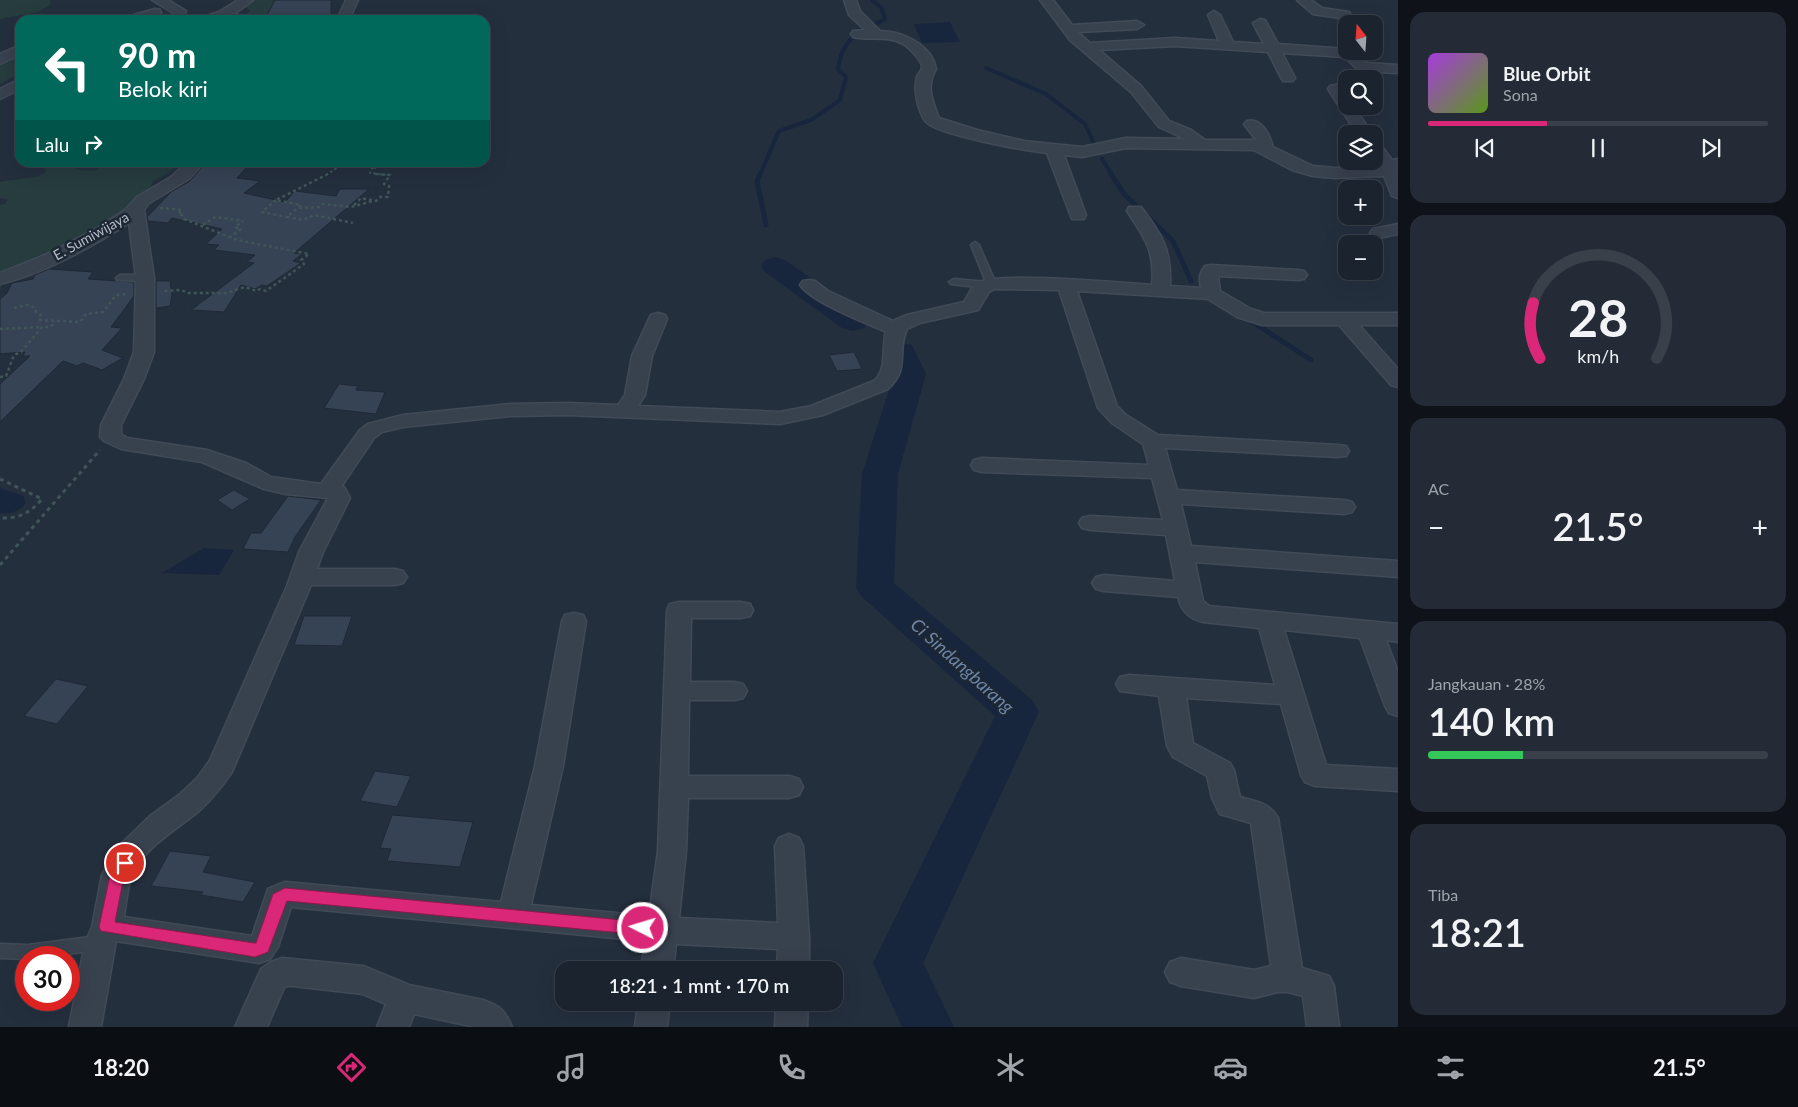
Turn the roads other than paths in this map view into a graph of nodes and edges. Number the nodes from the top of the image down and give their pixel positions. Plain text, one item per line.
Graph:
1 (247, 0) edge
2 (352, 0) edge
3 (850, 0) edge
4 (1046, 0) edge
5 (1303, 0) edge
6 (156, 6) edge
7 (180, 12) dead end
8 (141, 15) edge
9 (224, 15) edge
10 (345, 15) edge
11 (1214, 15) dead end
12 (1344, 15) edge
13 (1260, 23) dead end
14 (1137, 25) dead end
15 (1069, 29) junction
16 (1227, 44) junction
17 (1085, 47) junction
18 (1273, 48) junction
19 (1338, 51) edge
20 (14, 52) dead end
21 (0, 60) edge
22 (1355, 60) edge
23 (1398, 69) edge
24 (1364, 70) edge
25 (1383, 71) edge
26 (1288, 78) dead end
27 (15, 86) edge
28 (0, 96) edge
29 (15, 100) edge
30 (0, 103) edge
31 (1252, 124) dead end
32 (1202, 144) junction
33 (1266, 148) junction
34 (1054, 150) junction
35 (1383, 156) edge
36 (192, 167) edge
37 (1392, 167) edge
38 (1398, 193) edge
39 (140, 205) junction
40 (1135, 211) dead end
41 (1078, 215) dead end
42 (1398, 229) edge
43 (1379, 233) dead end
44 (975, 245) dead end
45 (1298, 276) dead end
46 (0, 278) edge
47 (120, 278) dead end
48 (954, 282) dead end
49 (145, 285) junction
50 (809, 285) dead end
51 (989, 285) junction
52 (1066, 285) junction
53 (1161, 290) junction
54 (1212, 294) junction
55 (658, 319) dead end
56 (1398, 319) edge
57 (1346, 320) junction
58 (896, 330) junction
59 (1395, 375) edge
60 (624, 412) junction
61 (1153, 441) junction
62 (1338, 451) dead end
63 (982, 465) dead end
64 (1162, 472) junction
65 (328, 490) junction
66 (1168, 496) junction
67 (1344, 507) dead end
68 (1090, 523) dead end
69 (1176, 528) junction
70 (1181, 553) junction
71 (1398, 569) edge
72 (301, 577) junction
73 (395, 577) dead end
74 (1104, 583) dead end
75 (1189, 590) junction
76 (741, 610) dead end
77 (574, 621) dead end
78 (1269, 621) junction
79 (1370, 631) junction
80 (1398, 633) edge
81 (1129, 684) dead end
82 (1171, 688) junction
83 (676, 691) junction
84 (734, 691) dead end
85 (1291, 695) junction
86 (1398, 706) edge
87 (1398, 780) edge
88 (674, 786) junction
89 (789, 787) dead end
90 (789, 846) dead end
91 (513, 916) junction
92 (662, 930) junction
93 (104, 935) junction
94 (794, 937) junction
95 (0, 950) edge
96 (658, 961) edge
97 (793, 961) edge
98 (1181, 972) dead end
99 (1288, 978) junction
100 (404, 998) junction
101 (653, 1011) edge
102 (792, 1011) edge
103 (85, 1027) edge
104 (251, 1027) edge
105 (393, 1027) edge
106 (496, 1027) edge
107 (651, 1027) edge
108 (791, 1027) edge
109 (1323, 1027) edge

1 - 9 street
2 - 10 street
3 - 34 street
4 - 15 street
5 - 12 street
6 - 7 street
6 - 8 street
11 - 16 street
13 - 18 street
14 - 15 street
15 - 17 street
16 - 17 street
16 - 18 street
17 - 32 street
18 - 19 street
18 - 26 street
20 - 21 street
22 - 24 street
23 - 25 street
27 - 28 street
29 - 30 street
31 - 33 street
32 - 33 street
32 - 34 street
33 - 37 street
34 - 41 street
35 - 37 street
36 - 39 street, E. Sumiwijaya
37 - 38 street
39 - 46 street, E. Sumiwijaya
39 - 49 street
40 - 53 street
42 - 43 street
44 - 51 lane
45 - 54 street
47 - 49 lane
48 - 51 lane
49 - 65 street
50 - 58 street
51 - 52 street
51 - 58 street
52 - 53 street
52 - 61 street
53 - 54 street
54 - 57 street
55 - 60 street
56 - 57 street
57 - 59 street
58 - 60 street
60 - 65 street
61 - 62 street
61 - 64 street
63 - 64 street
64 - 66 street
65 - 72 street
66 - 67 street
66 - 69 street
68 - 69 street
69 - 70 street
70 - 71 street
70 - 75 street
72 - 73 street
72 - 93 street
74 - 75 street
75 - 78 street
76 - 83 street
77 - 91 street
78 - 79 street
78 - 85 street
79 - 80 street
79 - 86 street
81 - 82 street
82 - 85 street
82 - 99 street
83 - 84 street
83 - 88 street
85 - 87 street
88 - 89 street
88 - 92 street
90 - 94 street
91 - 92 street
91 - 93 street
92 - 94 street
92 - 96 street
93 - 95 lane
93 - 103 street
94 - 97 street
98 - 99 street
99 - 109 street
100 - 104 street
100 - 105 street
100 - 106 street
101 - 107 street
102 - 108 street

